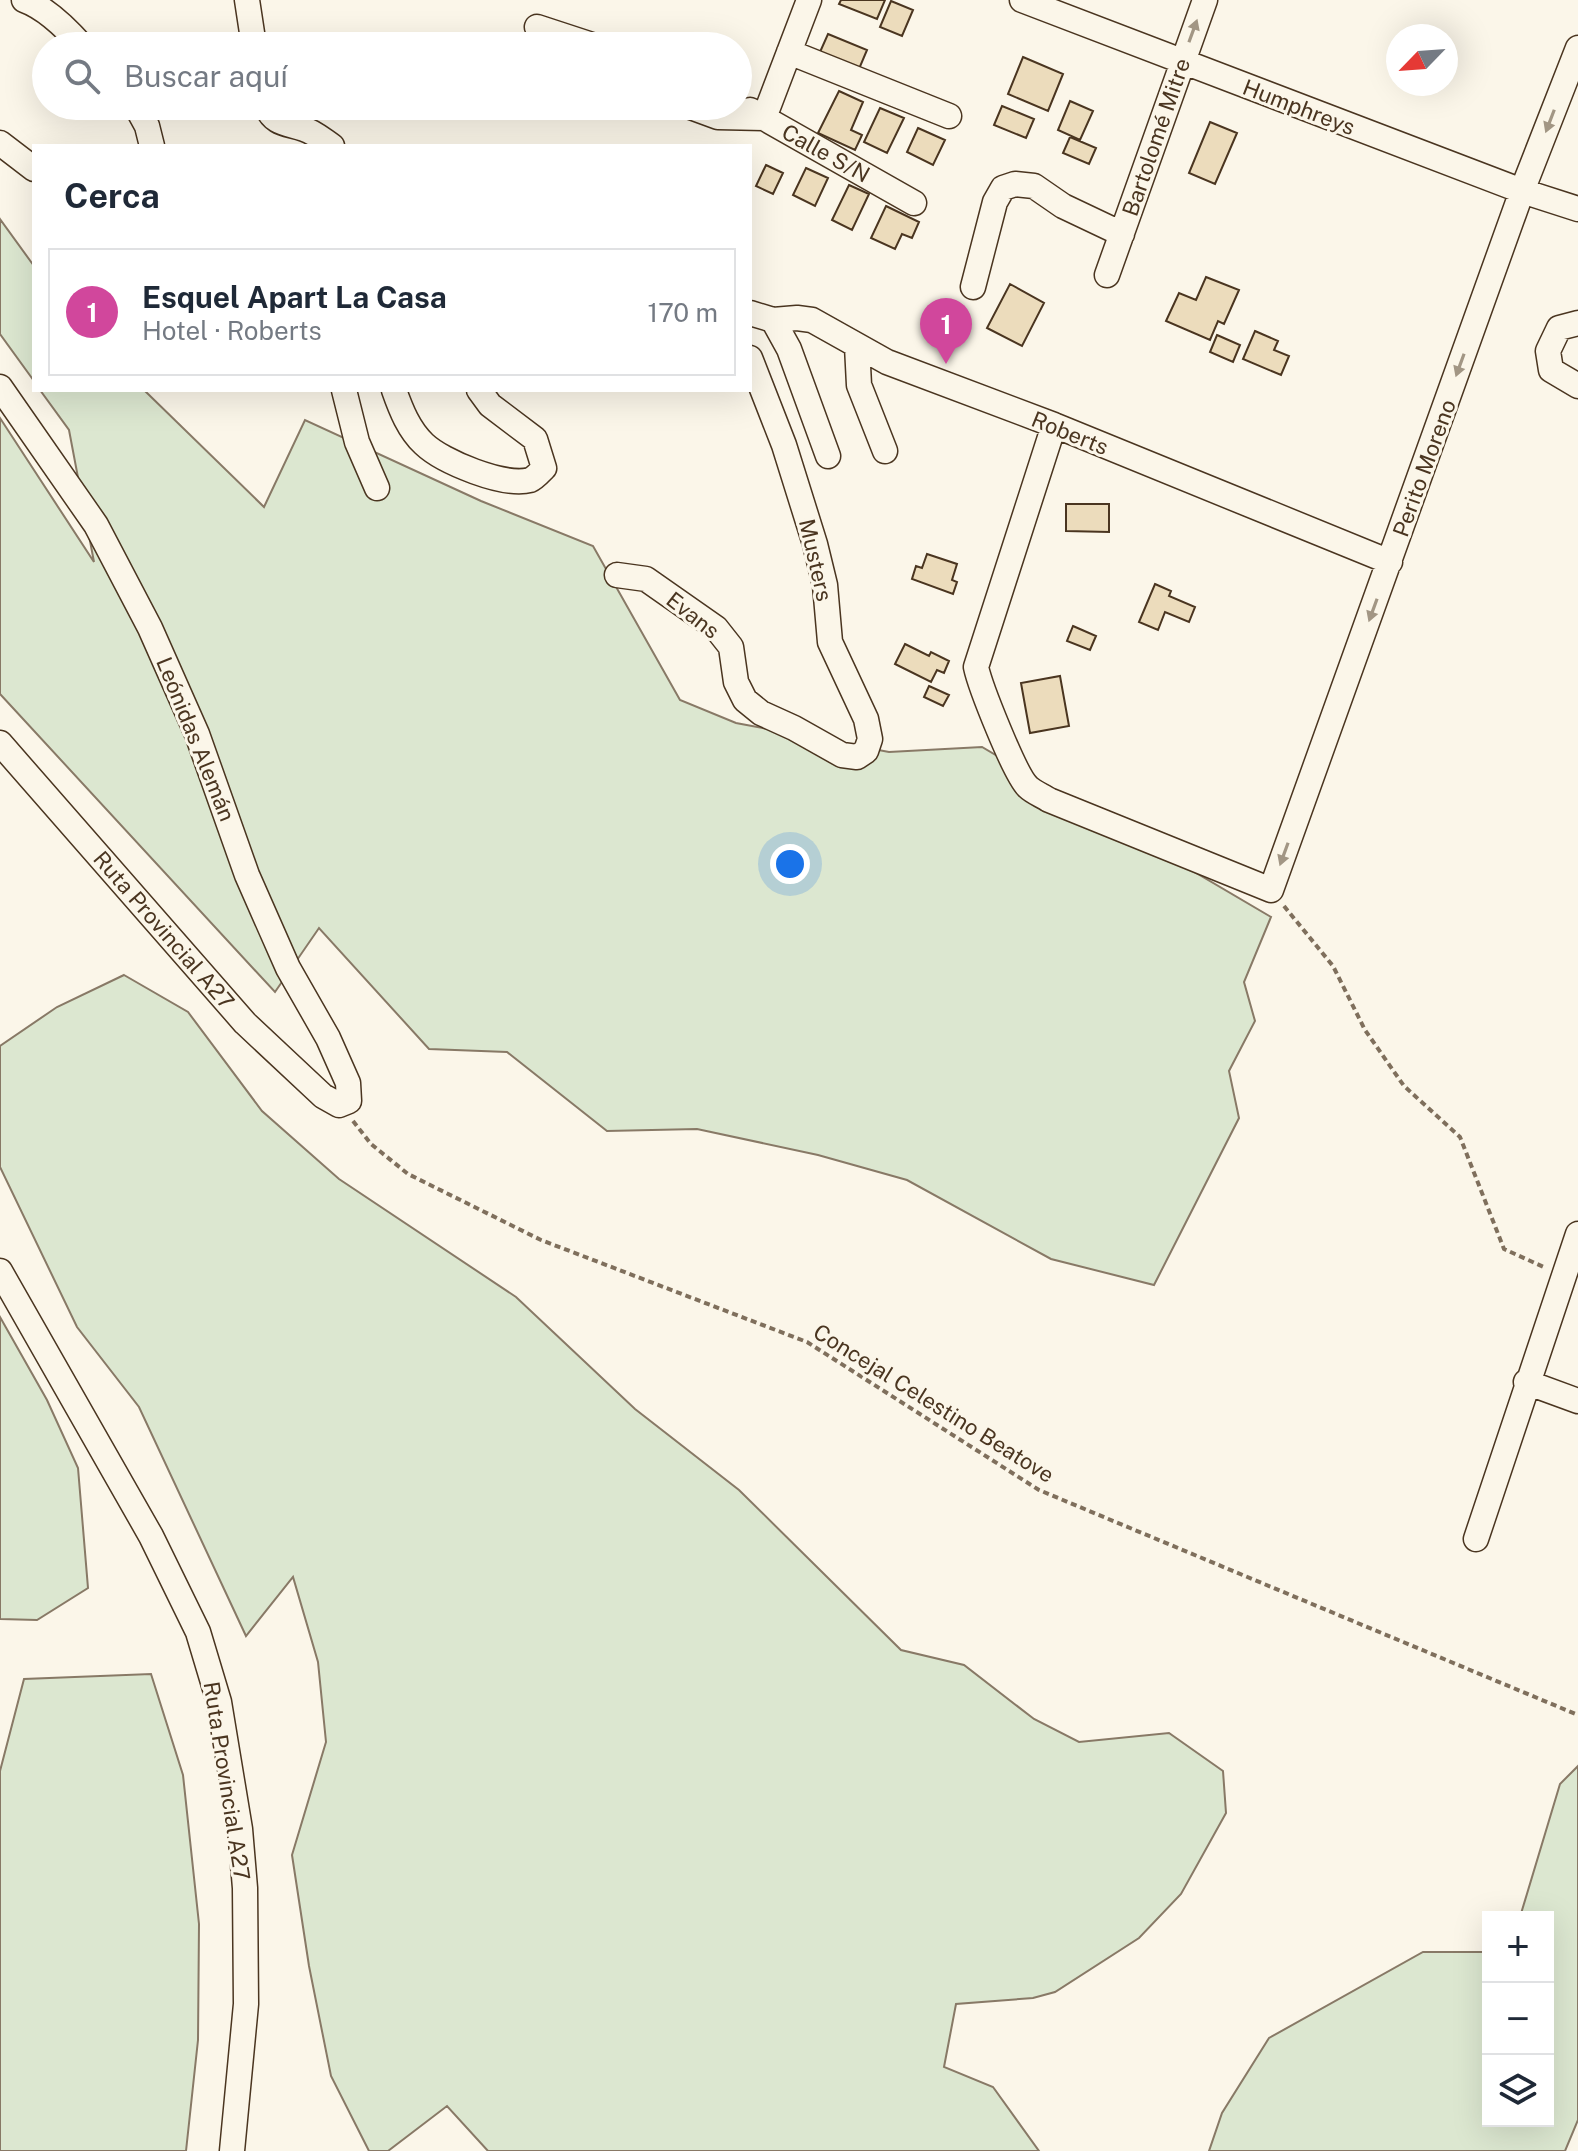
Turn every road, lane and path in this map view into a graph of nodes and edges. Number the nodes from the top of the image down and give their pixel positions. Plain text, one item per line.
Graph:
1 (24, 0) edge
2 (247, 0) edge
3 (809, 0) edge
4 (1022, 0) edge
5 (1205, 0) edge
6 (537, 27) dead end
7 (69, 32) edge
8 (252, 32) edge
9 (552, 32) edge
10 (1578, 48) edge
11 (789, 52) junction
12 (1182, 62) junction
13 (752, 111) edge
14 (949, 116) dead end
15 (752, 118) edge
16 (764, 118) junction
17 (144, 120) edge
18 (276, 120) edge
19 (0, 143) edge
20 (152, 144) edge
21 (329, 144) edge
22 (32, 167) edge
23 (1522, 191) junction
24 (914, 203) dead end
25 (1578, 209) edge
26 (1122, 234) junction
27 (1107, 275) dead end
28 (973, 287) dead end
29 (762, 316) edge
30 (1578, 323) edge
31 (857, 346) junction
32 (752, 363) edge
33 (1578, 386) edge
34 (0, 387) edge
35 (344, 392) edge
36 (395, 392) edge
37 (480, 392) edge
38 (1054, 425) junction
39 (885, 451) dead end
40 (828, 456) dead end
41 (377, 488) dead end
42 (1390, 562) junction
43 (617, 575) dead end
44 (0, 743) edge
45 (857, 757) joint
46 (1271, 890) junction
47 (339, 1105) junction
48 (1578, 1234) edge
49 (0, 1271) edge
50 (1562, 1276) junction
51 (1526, 1382) junction
52 (1578, 1401) edge
53 (1476, 1539) dead end
54 (1578, 1715) edge
55 (232, 2151) edge

1 - 7 street
2 - 8 street
3 - 11 street
4 - 12 street, Humphreys
12 -> 5 street, Bartolomé Mitre
6 - 9 street
10 -> 23 street, Perito Moreno
11 - 14 street
11 - 16 street
12 - 23 street, Humphreys
12 - 26 street, Bartolomé Mitre
13 - 16 street
15 - 16 street, Calle S/N
16 - 24 street, Calle S/N
17 - 20 street
18 - 21 street
19 - 22 street
23 - 25 street, Humphreys
23 -> 42 street, Perito Moreno
26 - 27 street, Bartolomé Mitre
26 - 28 street
29 - 31 street, Roberts
29 - 40 street
30 - 33 street
31 - 38 street, Roberts
31 - 39 street
32 - 45 street, Musters
34 - 47 street, Leónidas Alemán
35 - 41 street
36 - 37 street
38 - 42 street, Roberts
38 - 46 street
42 -> 46 street, Perito Moreno
43 - 45 street, Evans
44 - 47 street, Ruta Provincial A27
46 - 50 path
47 - 54 path, Concejal Celestino Beatove
48 - 50 street
49 - 55 street, Ruta Provincial A27
50 - 51 street
51 - 52 street
51 - 53 street

